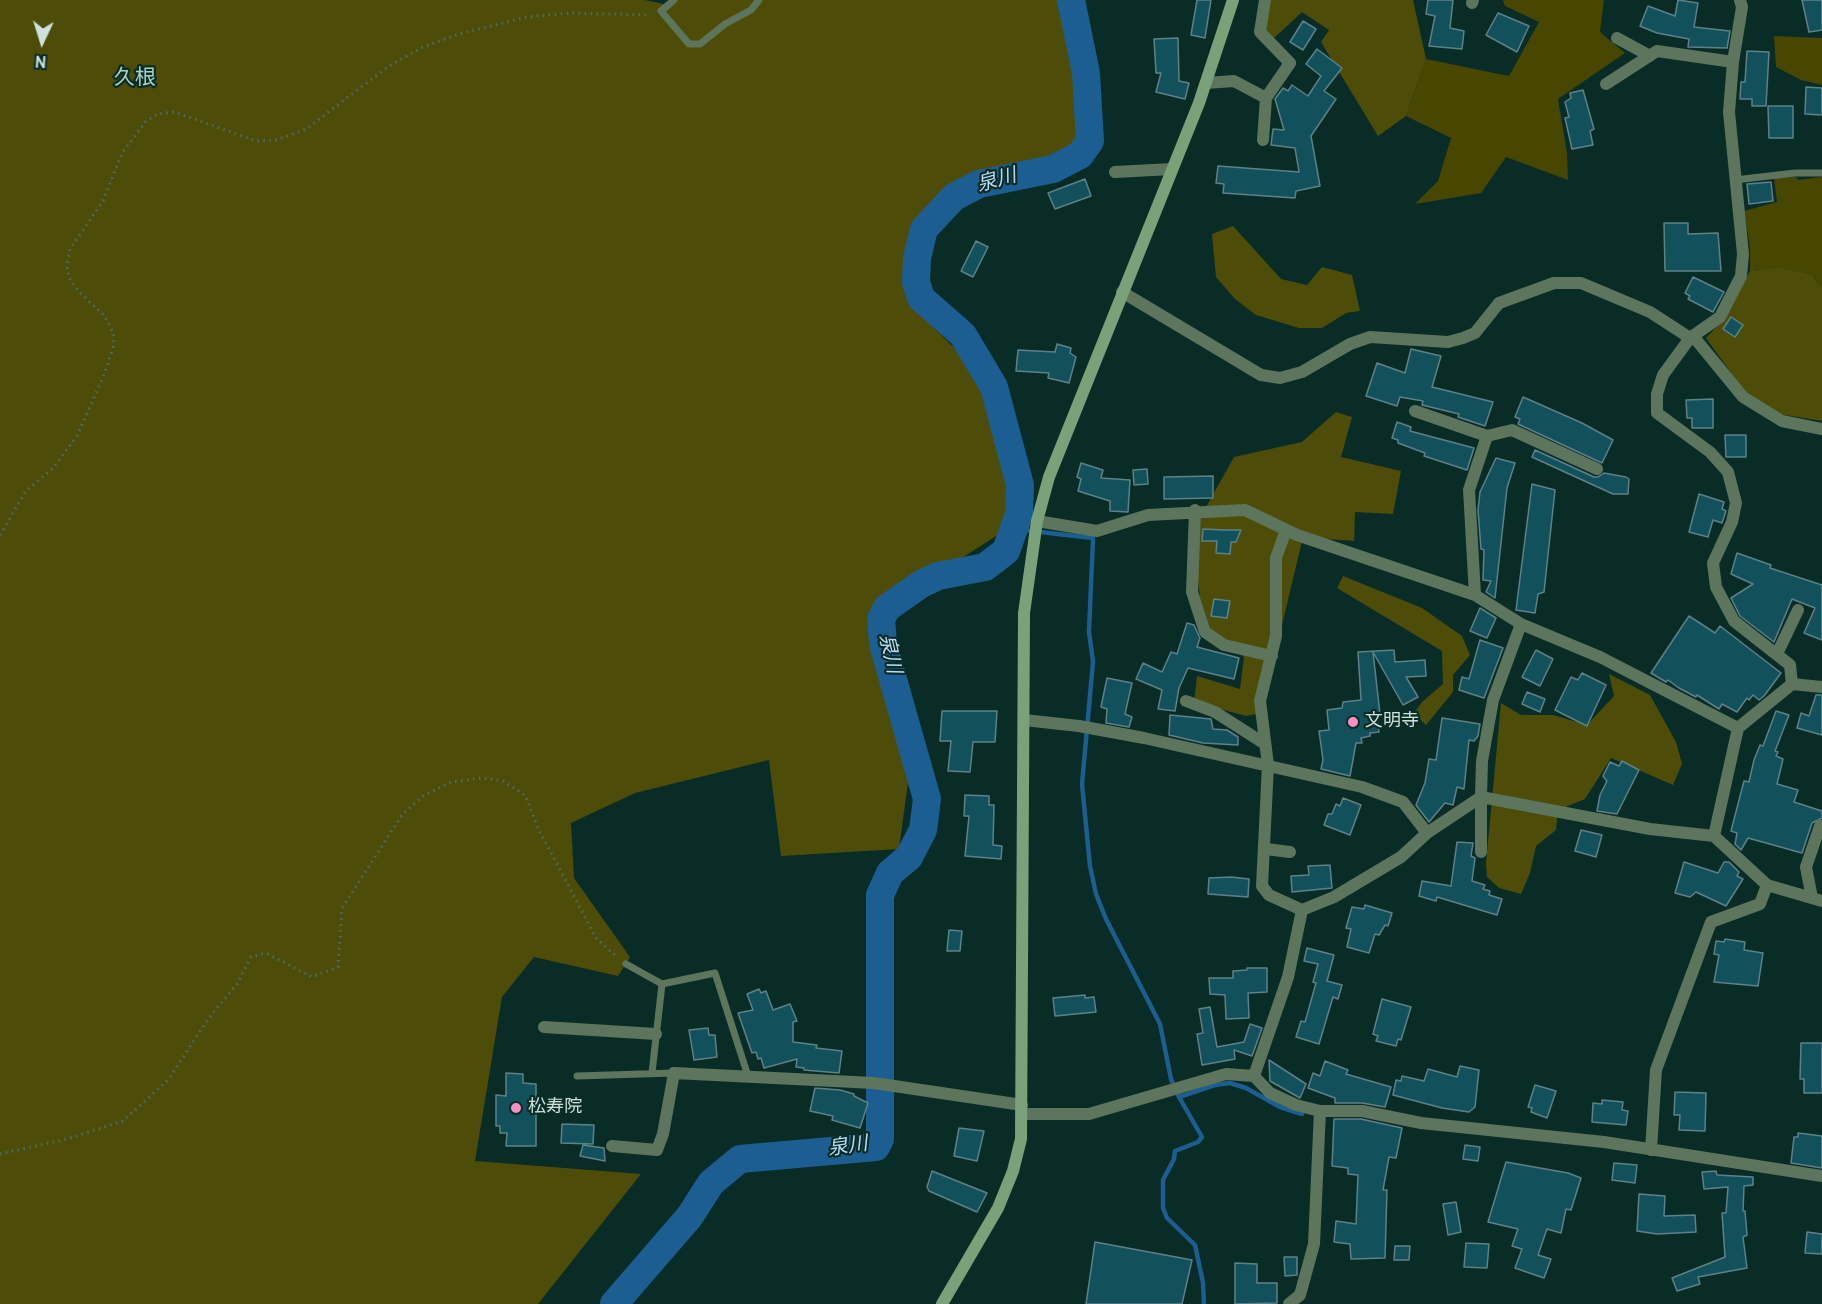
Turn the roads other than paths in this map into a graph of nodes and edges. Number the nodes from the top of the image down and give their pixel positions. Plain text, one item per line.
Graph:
1 (674, 0) edge
2 (759, 0) edge
3 (1233, 0) edge
4 (1265, 0) edge
5 (1740, 0) edge
6 (1617, 38) dead end
7 (1650, 56) junction
8 (1733, 62) junction
9 (1206, 83) junction
10 (1606, 84) dead end
11 (1266, 98) junction
12 (1263, 140) dead end
13 (1172, 169) junction
14 (1115, 172) dead end
15 (1822, 173) edge
16 (1735, 180) junction
17 (1122, 292) junction
18 (1692, 337) junction
19 (1415, 411) dead end
20 (1822, 429) edge
21 (1487, 436) junction
22 (1597, 469) dead end
23 (1195, 510) junction
24 (1036, 521) junction
25 (1286, 530) junction
26 (1475, 595) junction
27 (1798, 610) dead end
28 (1521, 624) junction
29 (1776, 654) junction
30 (1272, 656) junction
31 (1792, 684) junction
32 (1822, 687) edge
33 (1185, 701) dead end
34 (1024, 720) junction
35 (1738, 728) junction
36 (1264, 744) junction
37 (1268, 765) junction
38 (1481, 797) junction
39 (1820, 826) dead end
40 (1427, 833) junction
41 (1714, 836) junction
42 (1266, 849) junction
43 (1290, 852) dead end
44 (1481, 852) dead end
45 (1767, 885) junction
46 (1817, 899) edge
47 (1302, 910) junction
48 (626, 964) road end
49 (662, 984) junction
50 (544, 1027) dead end
51 (656, 1034) junction
52 (674, 1072) junction
53 (652, 1073) junction
54 (577, 1076) dead end
55 (748, 1076) junction
56 (1254, 1076) junction
57 (1022, 1110) junction
58 (1320, 1111) junction
59 (612, 1146) dead end
60 (1651, 1150) junction
61 (1822, 1176) edge
62 (942, 1304) edge
63 (1289, 1304) edge

1 - 2 lane
3 - 9 street
4 - 11 street
5 - 8 street
6 - 7 street
7 - 8 street
7 - 10 street
8 - 16 street
9 - 11 street
9 - 13 street
11 - 12 street
13 - 14 street
13 - 17 street
15 - 16 lane
16 - 18 street
17 - 18 street
17 - 24 street
18 - 20 street
18 - 29 street
19 - 21 street
21 - 22 street
21 - 26 street
23 - 24 street
23 - 25 street
23 - 30 street
24 - 34 street
25 - 26 street
25 - 30 street
26 - 28 street
27 - 29 street
28 - 35 street
28 - 38 street
29 - 31 street
30 - 36 street
31 - 32 street
31 - 35 street
33 - 36 street
34 - 37 street
34 - 57 street
35 - 41 street
36 - 37 street
37 - 40 street
37 - 42 street
38 - 40 street
38 - 41 street
38 - 44 street
39 - 46 street
40 - 47 street
41 - 45 street
42 - 43 street
42 - 47 street
45 - 46 street
45 - 60 street
47 - 56 street
48 - 49 lane
49 - 51 lane
49 - 55 lane
50 - 51 street
51 - 53 lane
52 - 53 lane
52 - 55 street
52 - 59 street
53 - 54 lane
55 - 57 street
56 - 57 street
56 - 58 street
57 - 62 street
58 - 60 street
58 - 63 street
60 - 61 street

